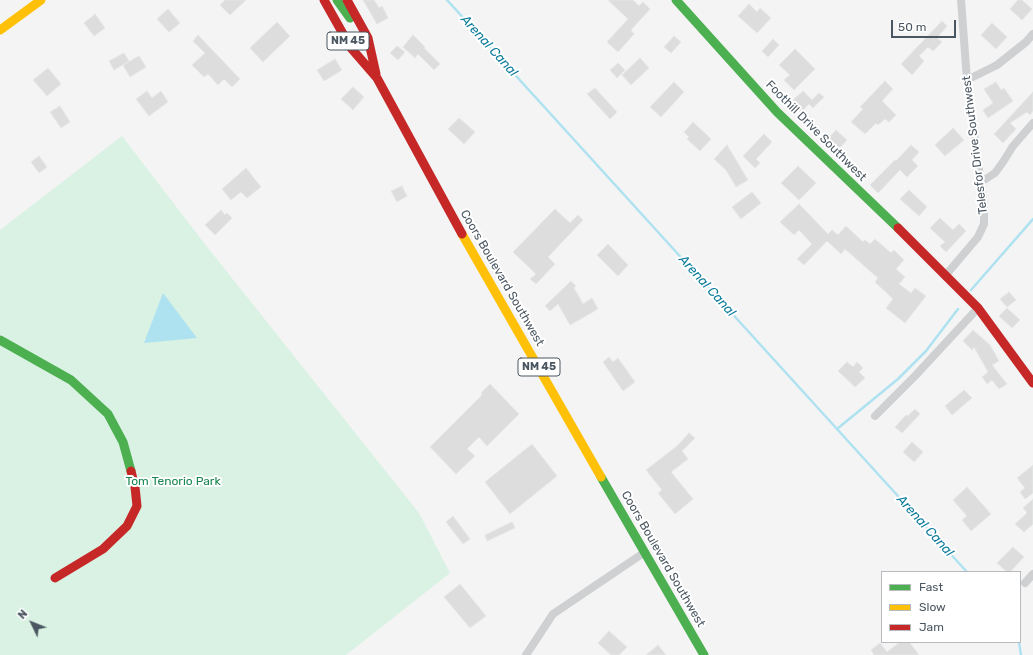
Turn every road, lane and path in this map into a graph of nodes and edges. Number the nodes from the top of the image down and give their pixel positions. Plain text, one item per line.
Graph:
1 (41, 0) edge
2 (324, 0) edge
3 (337, 0) edge
4 (347, 0) edge
5 (676, 0) edge
6 (961, 0) edge
7 (0, 30) edge
8 (1033, 34) edge
9 (368, 38) junction
10 (376, 78) junction
11 (967, 80) junction
12 (1033, 123) edge
13 (981, 182) junction
14 (945, 276) junction
15 (978, 308) junction
16 (0, 340) edge
17 (1033, 383) edge
18 (875, 416) dead end
19 (645, 552) junction
20 (1033, 574) edge
21 (55, 578) dead end
22 (1025, 583) dead end
23 (526, 655) edge
24 (704, 655) edge

1 - 7 main road
2 - 10 main road, Coors Boulevard Southwest / NM 45
3 - 9 main road
4 - 9 main road, Coors Boulevard Southwest / NM 45
5 - 14 main road, Foothill Drive Southwest
6 - 11 street, Telesfor Drive Southwest
8 - 11 street
9 - 10 main road, Coors Boulevard Southwest / NM 45
10 - 19 main road, Coors Boulevard Southwest / NM 45
11 - 13 street, Telesfor Drive Southwest
12 - 13 street
13 - 14 street, Telesfor Drive Southwest
14 - 15 main road, Foothill Drive Southwest
15 - 17 main road
15 - 18 street
16 - 21 main road
19 - 23 street
19 - 24 main road, Coors Boulevard Southwest / NM 45
20 - 22 street

